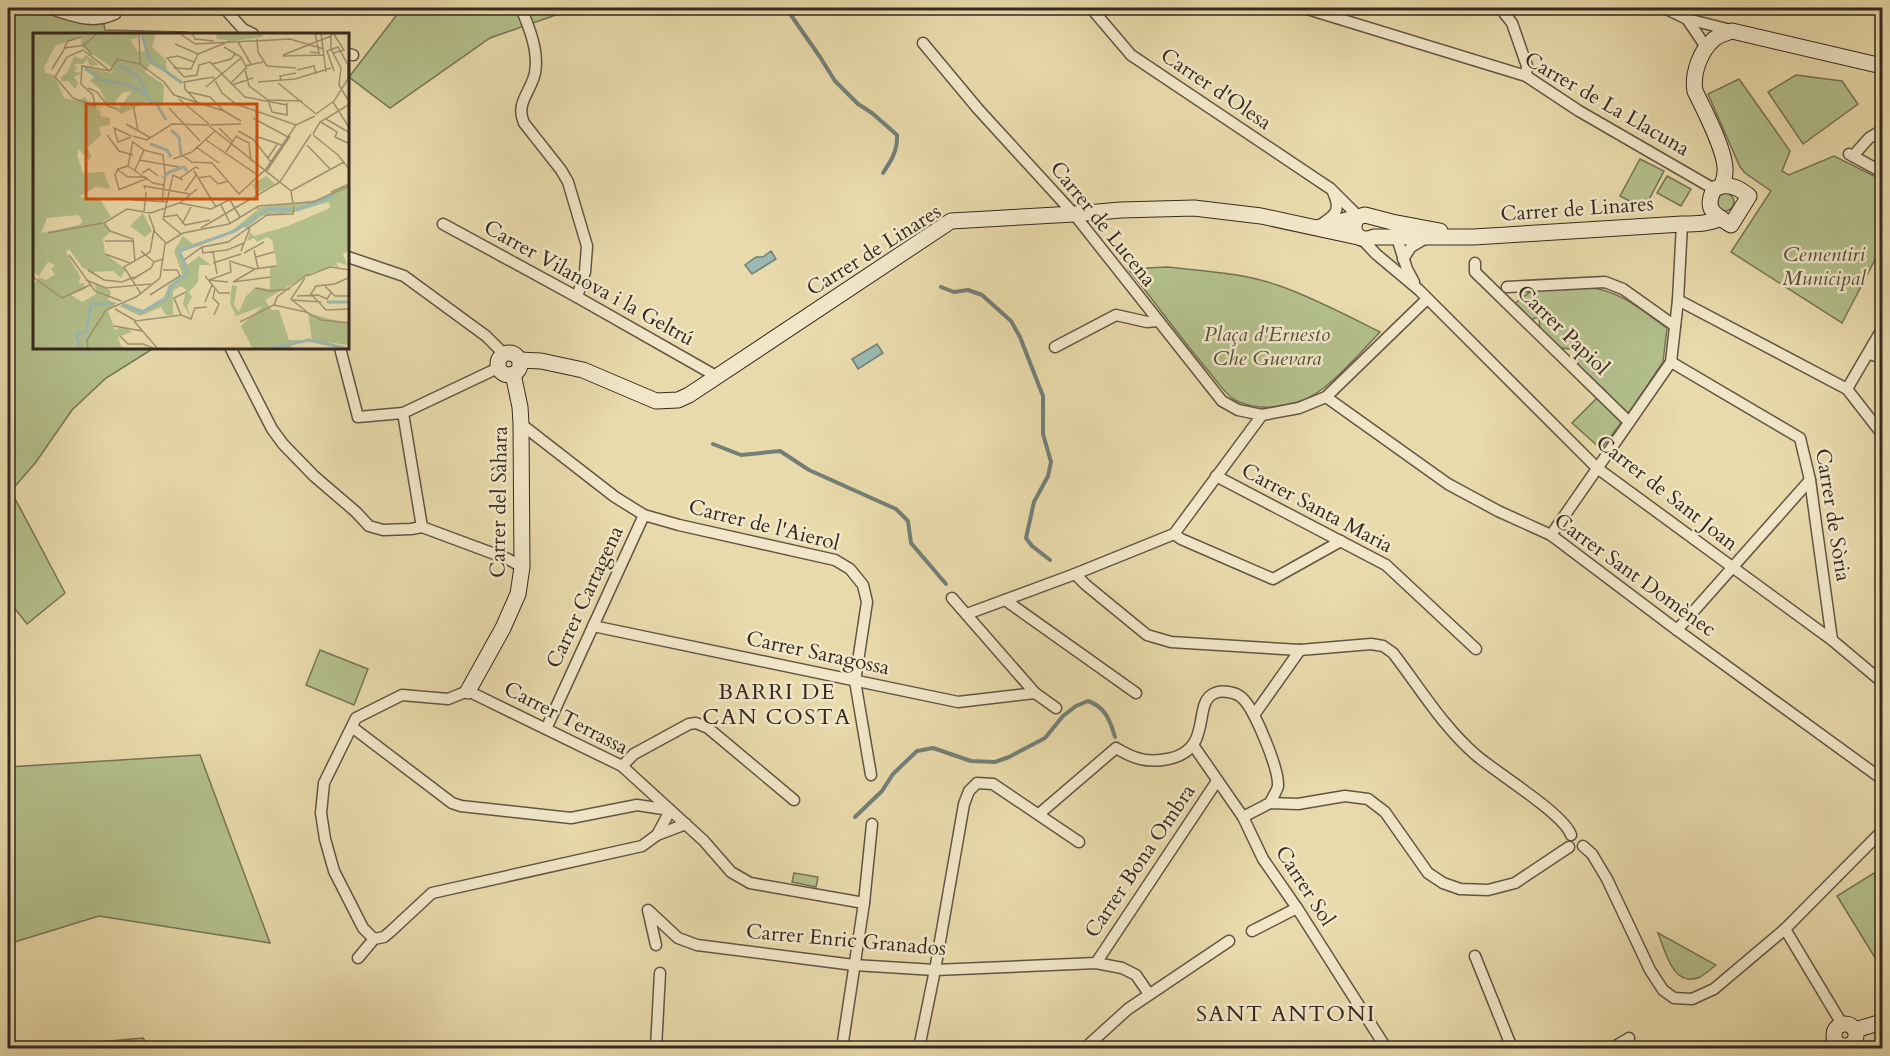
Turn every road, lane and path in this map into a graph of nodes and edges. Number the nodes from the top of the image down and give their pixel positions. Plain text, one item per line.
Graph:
1 (48, 8) edge
2 (224, 8) edge
3 (521, 8) edge
4 (1091, 8) edge
5 (1304, 8) edge
6 (1500, 8) edge
7 (1664, 8) edge
8 (115, 11) edge
9 (1687, 19) junction
10 (1732, 30) junction
11 (252, 33) edge
12 (923, 43) dead end
13 (1707, 47) junction
14 (1882, 66) edge
15 (1526, 76) junction
16 (1882, 130) edge
17 (1720, 147) junction
18 (1882, 172) edge
19 (1740, 188) junction
20 (1331, 189) junction
21 (1715, 193) junction
22 (1074, 214) junction
23 (1363, 217) junction
24 (1721, 218) junction
25 (1392, 222) junction
26 (1682, 224) junction
27 (443, 225) dead end
28 (1317, 228) junction
29 (1474, 237) junction
30 (1365, 238) junction
31 (1397, 238) junction
32 (1426, 238) junction
33 (350, 258) edge
34 (1403, 259) junction
35 (1475, 263) dead end
36 (1507, 287) dead end
37 (1419, 290) junction
38 (578, 297) junction
39 (1427, 299) junction
40 (1678, 300) junction
41 (1157, 321) junction
42 (1675, 326) junction
43 (1882, 329) edge
44 (1054, 346) dead end
45 (232, 350) edge
46 (341, 350) edge
47 (1870, 354) junction
48 (1882, 358) edge
49 (501, 361) junction
50 (1671, 362) junction
51 (516, 367) junction
52 (716, 376) junction
53 (1847, 389) junction
54 (1326, 396) junction
55 (403, 413) junction
56 (1262, 415) junction
57 (1629, 422) junction
58 (521, 423) junction
59 (1882, 434) edge
60 (1598, 468) junction
61 (1216, 476) junction
62 (1810, 480) junction
63 (644, 515) junction
64 (422, 527) junction
65 (1174, 534) junction
66 (1551, 534) junction
67 (1341, 541) junction
68 (522, 567) junction
69 (1732, 567) junction
70 (1075, 574) junction
71 (952, 598) dead end
72 (1005, 600) junction
73 (967, 614) junction
74 (593, 626) junction
75 (1677, 630) junction
76 (1832, 640) junction
77 (1476, 649) dead end
78 (1300, 650) junction
79 (855, 681) junction
80 (1882, 682) edge
81 (468, 691) junction
82 (1035, 693) junction
83 (1136, 693) dead end
84 (1056, 708) dead end
85 (1254, 715) junction
86 (352, 727) junction
87 (546, 729) junction
88 (1193, 745) junction
89 (622, 766) junction
90 (871, 775) dead end
91 (1882, 779) edge
92 (1217, 781) junction
93 (650, 791) junction
94 (794, 800) dead end
95 (1270, 802) junction
96 (637, 805) junction
97 (670, 810) junction
98 (1040, 814) junction
99 (1243, 817) junction
100 (872, 824) dead end
101 (686, 825) junction
102 (1882, 831) edge
103 (657, 835) junction
104 (1570, 841) junction
105 (1079, 842) dead end
106 (864, 903) junction
107 (1297, 908) junction
108 (1785, 929) junction
109 (1252, 931) dead end
110 (374, 939) junction
111 (1229, 940) dead end
112 (656, 945) dead end
113 (1475, 956) dead end
114 (358, 958) dead end
115 (1095, 963) junction
116 (854, 965) junction
117 (935, 970) junction
118 (660, 973) dead end
119 (1149, 994) junction
120 (1882, 1022) edge
121 (1629, 1038) dead end
122 (1843, 1040) edge
123 (656, 1048) edge
124 (843, 1048) edge
125 (919, 1048) edge
126 (1085, 1048) edge
127 (1386, 1048) edge
128 (1512, 1048) edge
129 (1612, 1048) edge

1 - 8 street
2 - 11 street
3 - 38 street
4 - 20 street, Carrer d'Olesa
5 - 15 street, Carrer de La Llacuna
6 - 15 street
7 - 9 street
9 - 10 street
9 - 13 street
10 - 13 street
10 - 14 street
12 - 22 street, Carrer de Lucena
13 - 17 street
15 - 21 street, Carrer de La Llacuna
16 - 18 street
17 - 19 street
17 - 21 street
19 - 21 street
19 - 24 street, Carrer de Linares
20 - 23 street, Carrer d'Olesa
20 - 28 street
21 - 24 street
21 - 26 street, Carrer de Linares
22 - 28 street, Carrer de Linares
22 - 41 street, Carrer de Lucena
22 - 52 street, Carrer de Linares
23 - 25 street, Carrer de Linares
23 - 28 street, Carrer de Linares
23 - 30 street
23 - 30 street
24 - 26 street, Carrer de Linares
25 - 29 street, Carrer de Linares
25 - 31 street, Carrer de Sant Joan
26 - 29 street, Carrer de Linares
26 - 40 street
27 - 38 street, Carrer Vilanova i la Geltrú
28 - 30 street, Carrer de Linares
29 - 32 street, Carrer de Linares
30 - 31 street, Carrer de Linares
30 - 37 street, Carrer de Sant Joan
31 - 32 street, Carrer de Linares
31 - 34 street, Carrer de Sant Joan
32 - 34 street
33 - 49 street
34 - 37 street, Carrer de Sant Joan
35 - 57 street, Carrer Papiol
36 - 42 street, Carrer Papiol
37 - 39 street, Carrer de Sant Joan
38 - 52 street, Carrer Vilanova i la Geltrú
39 - 54 street
39 - 60 street, Carrer de Sant Joan
40 - 42 street
40 - 53 street
41 - 44 street
41 - 56 street, Carrer de Lucena
42 - 50 street
43 - 47 street
45 - 64 street
46 - 55 street
47 - 48 street
47 - 53 street
49 - 51 street, Carrer de Linares
49 - 55 street
50 - 57 street
50 - 62 street, Carrer de Sòria
51 - 52 street, Carrer de Linares
51 - 58 street, Carrer del Sàhara
53 - 59 street
54 - 56 street
54 - 66 street, Carrer Sant Domènec
55 - 64 street
56 - 61 street
57 - 60 street
58 - 63 street, Carrer de l'Aierol
58 - 68 street, Carrer del Sàhara
60 - 66 street
60 - 69 street, Carrer de Sant Joan
61 - 65 street
61 - 67 street, Carrer Santa Maria
62 - 69 street
62 - 76 street, Carrer de Sòria
63 - 74 street, Carrer Cartagena
63 - 79 street, Carrer de l'Aierol
64 - 68 street
65 - 67 street
65 - 70 street
66 - 75 street, Carrer Sant Domènec
67 - 77 street, Carrer Santa Maria
68 - 81 street, Carrer del Sàhara
69 - 75 street
69 - 76 street, Carrer de Sant Joan
70 - 72 street
70 - 78 street
71 - 73 street
72 - 73 street
72 - 83 street
73 - 82 street
74 - 79 street, Carrer Saragossa
74 - 87 street, Carrer Cartagena
75 - 91 street, Carrer Sant Domènec
76 - 80 street, Carrer de Sant Joan
78 - 85 street
78 - 104 street
79 - 82 street, Carrer Saragossa
79 - 90 street, Carrer de l'Aierol
81 - 86 street
81 - 87 street, Carrer Terrassa
82 - 84 street
85 - 88 street
85 - 95 street
86 - 96 street
86 - 110 street
87 - 89 street, Carrer Terrassa
88 - 92 street, Carrer Sol
88 - 98 street
89 - 93 street, Carrer Terrassa
89 - 94 street
92 - 99 street, Carrer Sol
92 - 115 street, Carrer Bona Ombra
93 - 96 street
93 - 97 street, Carrer Terrassa
95 - 99 street
95 - 104 street
96 - 97 street
97 - 101 street, Carrer Terrassa
97 - 103 street
98 - 105 street
98 - 117 street
99 - 107 street, Carrer Sol
100 - 106 street
101 - 103 street
101 - 106 street, Carrer Terrassa
102 - 108 street
103 - 110 street
104 - 108 street
106 - 116 street
107 - 109 street
107 - 127 street, Carrer Sol
108 - 122 street
110 - 114 street
111 - 119 street
112 - 116 street, Carrer Enric Granados
113 - 128 street
115 - 117 street, Carrer Enric Granados
115 - 119 street, Carrer Enric Granados
116 - 117 street, Carrer Enric Granados
116 - 124 street
117 - 125 street
118 - 123 street
119 - 126 street
120 - 122 street
121 - 129 street

